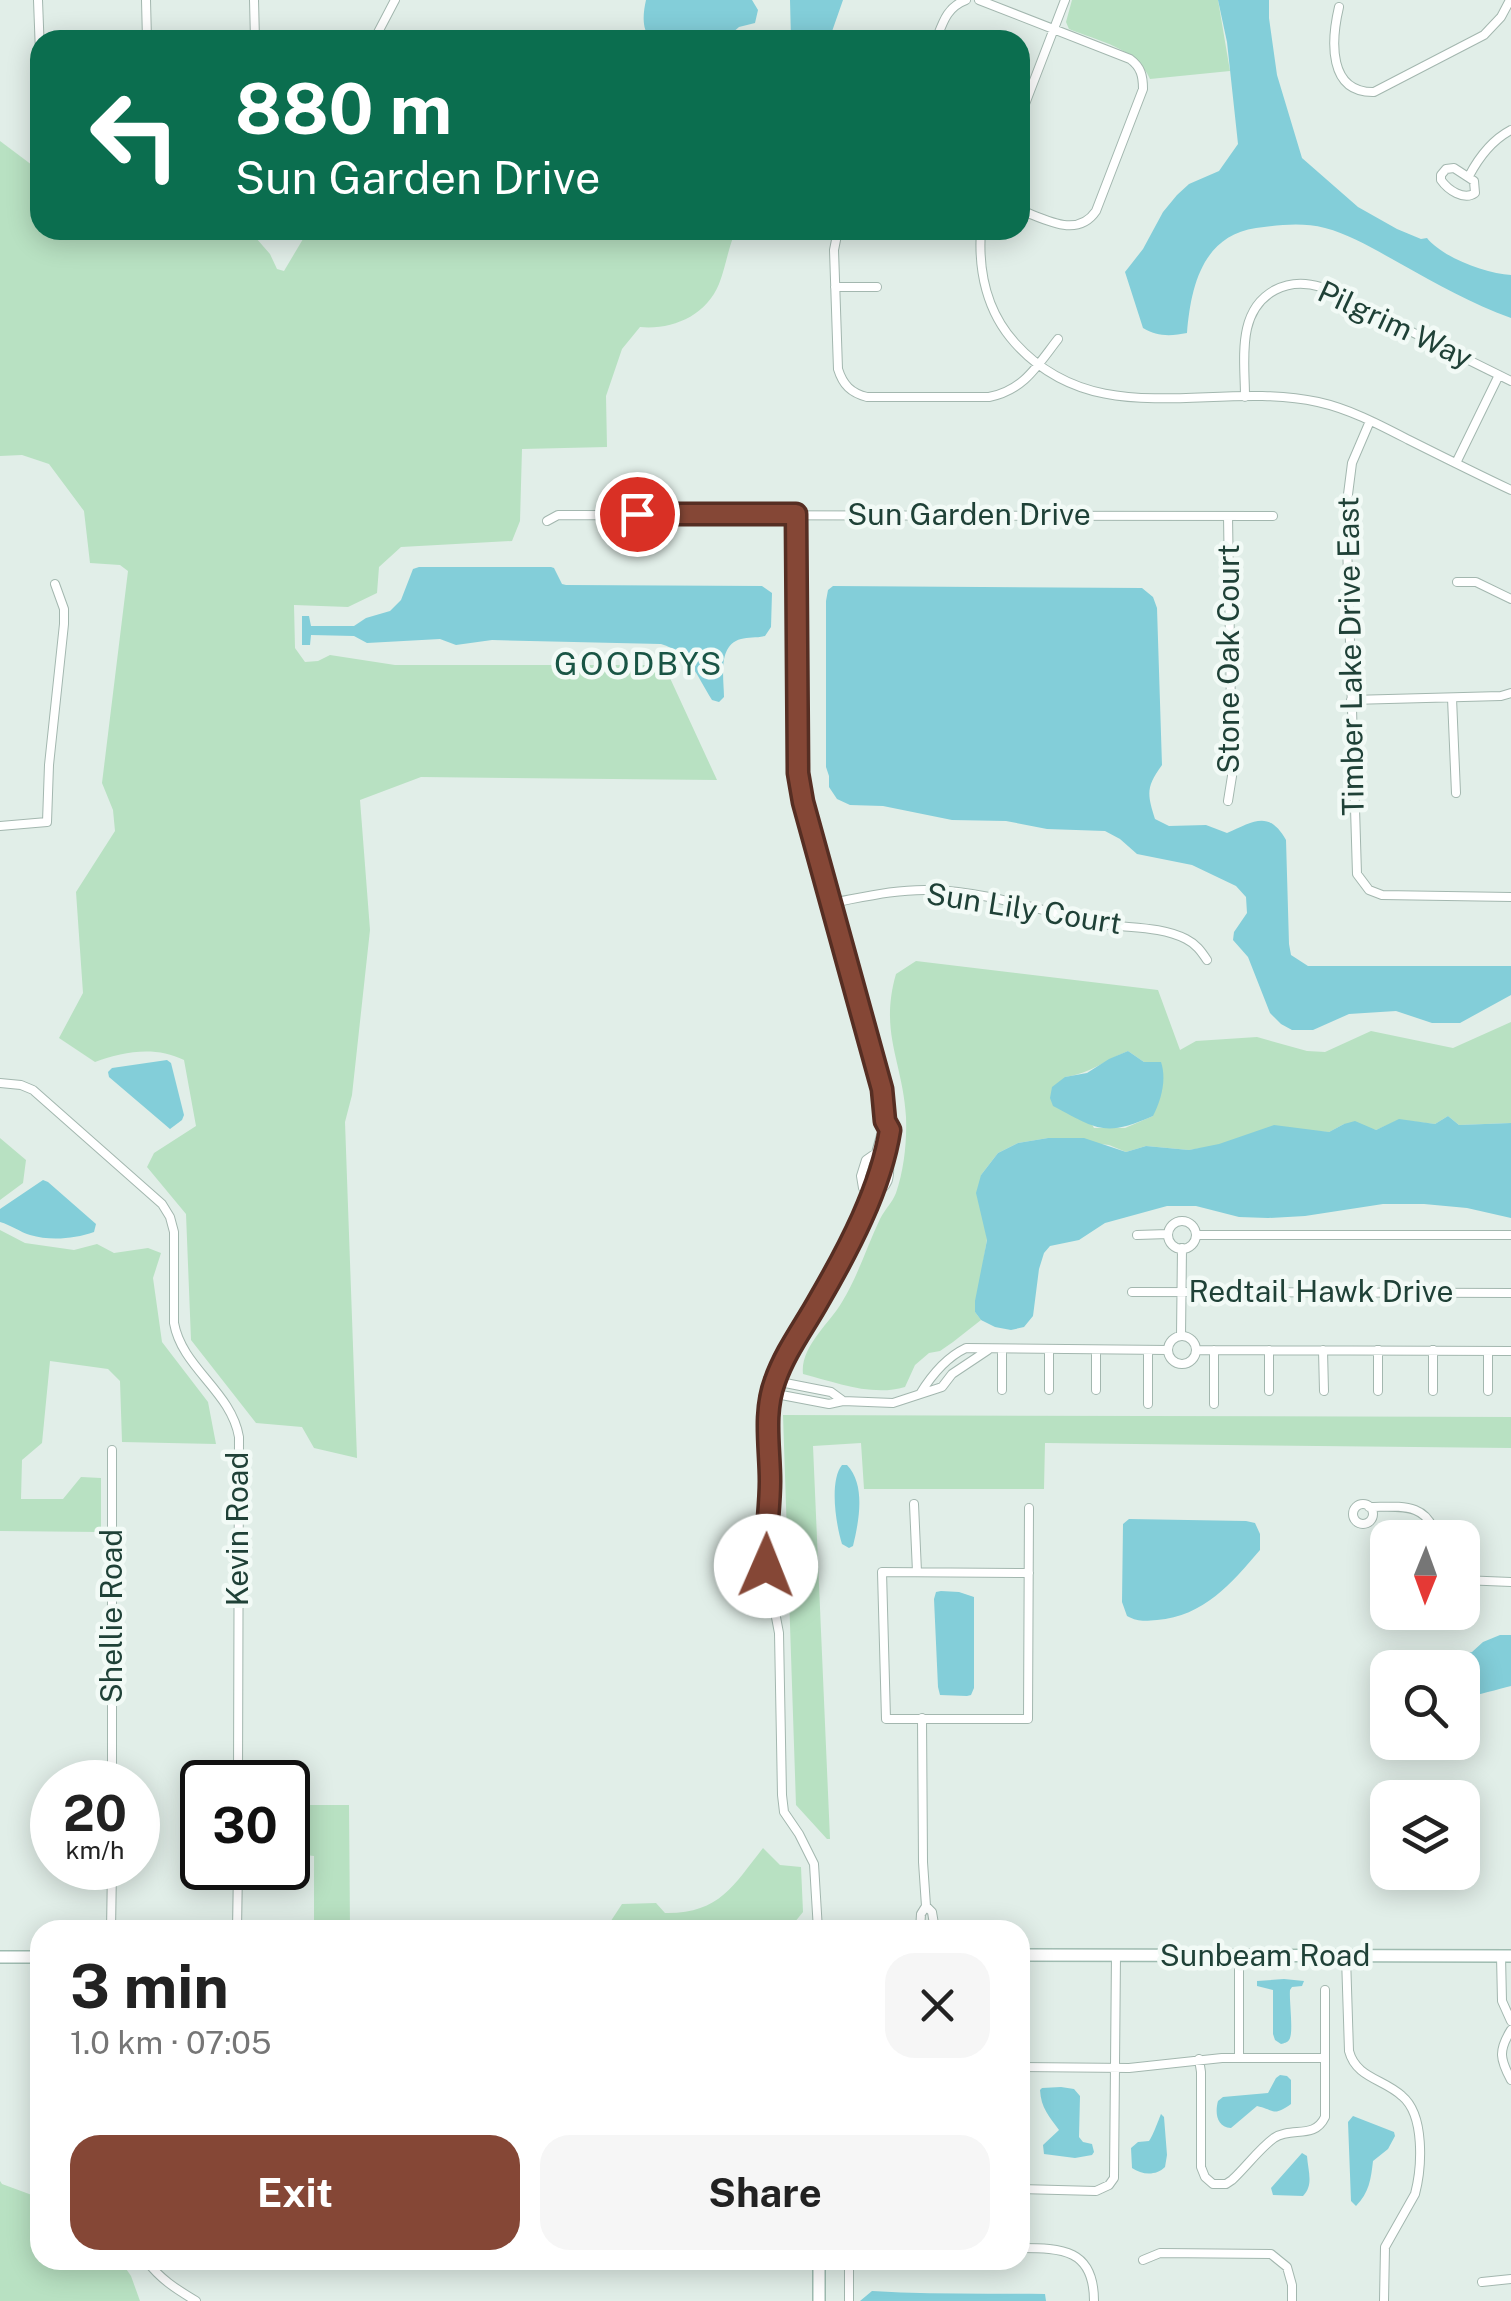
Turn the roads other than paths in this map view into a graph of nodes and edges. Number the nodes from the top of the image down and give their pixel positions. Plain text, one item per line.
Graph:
1 (38, 0) edge
2 (146, 0) edge
3 (254, 0) edge
4 (395, 0) edge
5 (966, 0) edge
6 (979, 0) edge
7 (1065, 0) edge
8 (1510, 0) edge
9 (1339, 8) dead end
10 (1054, 29) junction
11 (39, 30) edge
12 (147, 30) edge
13 (255, 30) edge
14 (379, 30) edge
15 (940, 30) edge
16 (1030, 91) edge
17 (1511, 130) edge
18 (1469, 176) junction
19 (1030, 214) edge
20 (836, 240) edge
21 (981, 240) edge
22 (835, 287) junction
23 (877, 287) dead end
24 (1058, 339) dead end
25 (1038, 364) junction
26 (1499, 375) junction
27 (1511, 381) edge
28 (1245, 398) junction
29 (1370, 421) junction
30 (1456, 463) junction
31 (1511, 490) edge
32 (796, 514) junction
33 (1228, 516) junction
34 (1273, 516) dead end
35 (547, 520) dead end
36 (1456, 582) dead end
37 (55, 584) dead end
38 (1511, 599) edge
39 (1511, 694) edge
40 (1452, 698) junction
41 (1351, 700) junction
42 (1456, 792) dead end
43 (1228, 801) dead end
44 (0, 826) edge
45 (1511, 896) edge
46 (831, 902) junction
47 (1207, 960) dead end
48 (0, 1083) edge
49 (880, 1155) junction
50 (872, 1195) junction
51 (1168, 1234) junction
52 (1137, 1235) dead end
53 (1196, 1235) junction
54 (1511, 1236) edge
55 (1182, 1248) junction
56 (1132, 1292) dead end
57 (1182, 1292) junction
58 (1511, 1293) edge
59 (1182, 1336) junction
60 (988, 1350) junction
61 (1002, 1350) junction
62 (1048, 1350) junction
63 (1096, 1350) junction
64 (1148, 1350) junction
65 (1168, 1350) junction
66 (1196, 1350) junction
67 (1214, 1350) junction
68 (1269, 1350) junction
69 (1324, 1350) junction
70 (1378, 1350) junction
71 (1433, 1350) junction
72 (1488, 1350) junction
73 (1511, 1351) edge
74 (775, 1381) junction
75 (1002, 1390) dead end
76 (1048, 1390) dead end
77 (1096, 1390) dead end
78 (1269, 1391) dead end
79 (1324, 1391) dead end
80 (1378, 1391) dead end
81 (1433, 1391) dead end
82 (1488, 1391) dead end
83 (771, 1392) junction
84 (920, 1394) junction
85 (843, 1400) junction
86 (1148, 1404) dead end
87 (1214, 1404) dead end
88 (112, 1450) dead end
89 (914, 1504) dead end
90 (1369, 1507) dead end
91 (1029, 1508) dead end
92 (1430, 1520) edge
93 (916, 1572) junction
94 (1029, 1573) junction
95 (1480, 1582) edge
96 (1511, 1582) edge
97 (922, 1718) junction
98 (112, 1760) edge
99 (238, 1760) edge
100 (112, 1890) edge
101 (238, 1890) edge
102 (926, 1906) junction
103 (112, 1920) edge
104 (237, 1920) edge
105 (817, 1920) edge
106 (921, 1920) edge
107 (933, 1920) edge
108 (1116, 1954) junction
109 (1030, 1955) edge
110 (1239, 1956) junction
111 (1346, 1956) junction
112 (1506, 1956) edge
113 (0, 1957) edge
114 (30, 1957) edge
115 (1325, 1990) dead end
116 (1511, 2021) edge
117 (1511, 2030) edge
118 (1238, 2058) junction
119 (1325, 2058) junction
120 (1198, 2059) junction
121 (1030, 2067) edge
122 (1116, 2068) junction
123 (1511, 2080) edge
124 (1030, 2189) edge
125 (1030, 2248) edge
126 (1143, 2260) dead end
127 (153, 2270) edge
128 (820, 2270) edge
129 (849, 2270) edge
130 (1511, 2279) edge
131 (1482, 2282) dead end
132 (196, 2301) edge
133 (819, 2301) edge
134 (849, 2301) edge
135 (1094, 2301) edge
136 (1292, 2301) edge
137 (1384, 2301) edge

1 - 11 street
2 - 12 street
3 - 13 street
4 - 14 street
5 - 15 street
6 - 10 street
7 - 10 street
8 - 9 street
10 - 16 street
10 - 19 street
17 - 18 street
18 - 18 street
20 - 22 street
21 - 25 street
22 - 23 street
22 - 25 street
24 - 25 street
25 - 28 street
26 - 27 street, Pilgrim Way
26 - 28 street, Pilgrim Way
26 - 30 street
28 - 29 street
29 - 30 street
29 - 41 street, Timber Lake Drive East
30 - 31 street
32 - 33 street, Sun Garden Drive
32 - 35 street, Sun Garden Drive
32 - 46 street
33 - 34 street, Sun Garden Drive
33 - 43 street, Stone Oak Court
36 - 38 street
37 - 44 street
39 - 40 street
40 - 41 street
40 - 42 street
41 - 45 street, Timber Lake Drive East
46 - 47 street, Sun Lily Court
46 - 49 street
48 - 99 street, Kevin Road
49 - 50 street
49 - 50 street
50 - 74 street
51 - 52 street
51 - 53 street
51 - 55 street
53 - 54 street
53 - 55 street
55 - 57 street
56 - 57 street, Redtail Hawk Drive
57 - 58 street, Redtail Hawk Drive
57 - 59 street
59 - 65 street
59 - 66 street
60 - 61 street
60 - 84 street
60 - 84 street
61 - 62 street
61 - 75 street
62 - 63 street
62 - 76 street
63 - 64 street
63 - 77 street
64 - 65 street
64 - 86 street
65 - 66 street
66 - 67 street
67 - 68 street
67 - 87 street
68 - 69 street
68 - 78 street
69 - 70 street
69 - 79 street
70 - 71 street
70 - 80 street
71 - 72 street
71 - 81 street
72 - 73 street
72 - 82 street
74 - 83 street
74 - 85 street
83 - 85 street
83 - 105 street
84 - 85 street
88 - 98 street, Shellie Road
89 - 93 street
90 - 92 street
91 - 94 street
93 - 94 street
93 - 97 street
94 - 97 street
95 - 96 street
97 - 102 street
100 - 103 street
101 - 104 street
102 - 106 street
102 - 107 street
108 - 109 street, Sunbeam Road
108 - 110 street, Sunbeam Road
108 - 122 street
110 - 111 street, Sunbeam Road
110 - 118 street
111 - 112 street, Sunbeam Road
111 - 137 street
112 - 116 street
113 - 114 street
115 - 119 street
117 - 123 street
118 - 119 street
118 - 120 street
119 - 120 street
120 - 122 street
121 - 122 street
122 - 124 street
125 - 135 street
126 - 136 street
127 - 132 street
128 - 133 street
129 - 134 street
130 - 131 street

